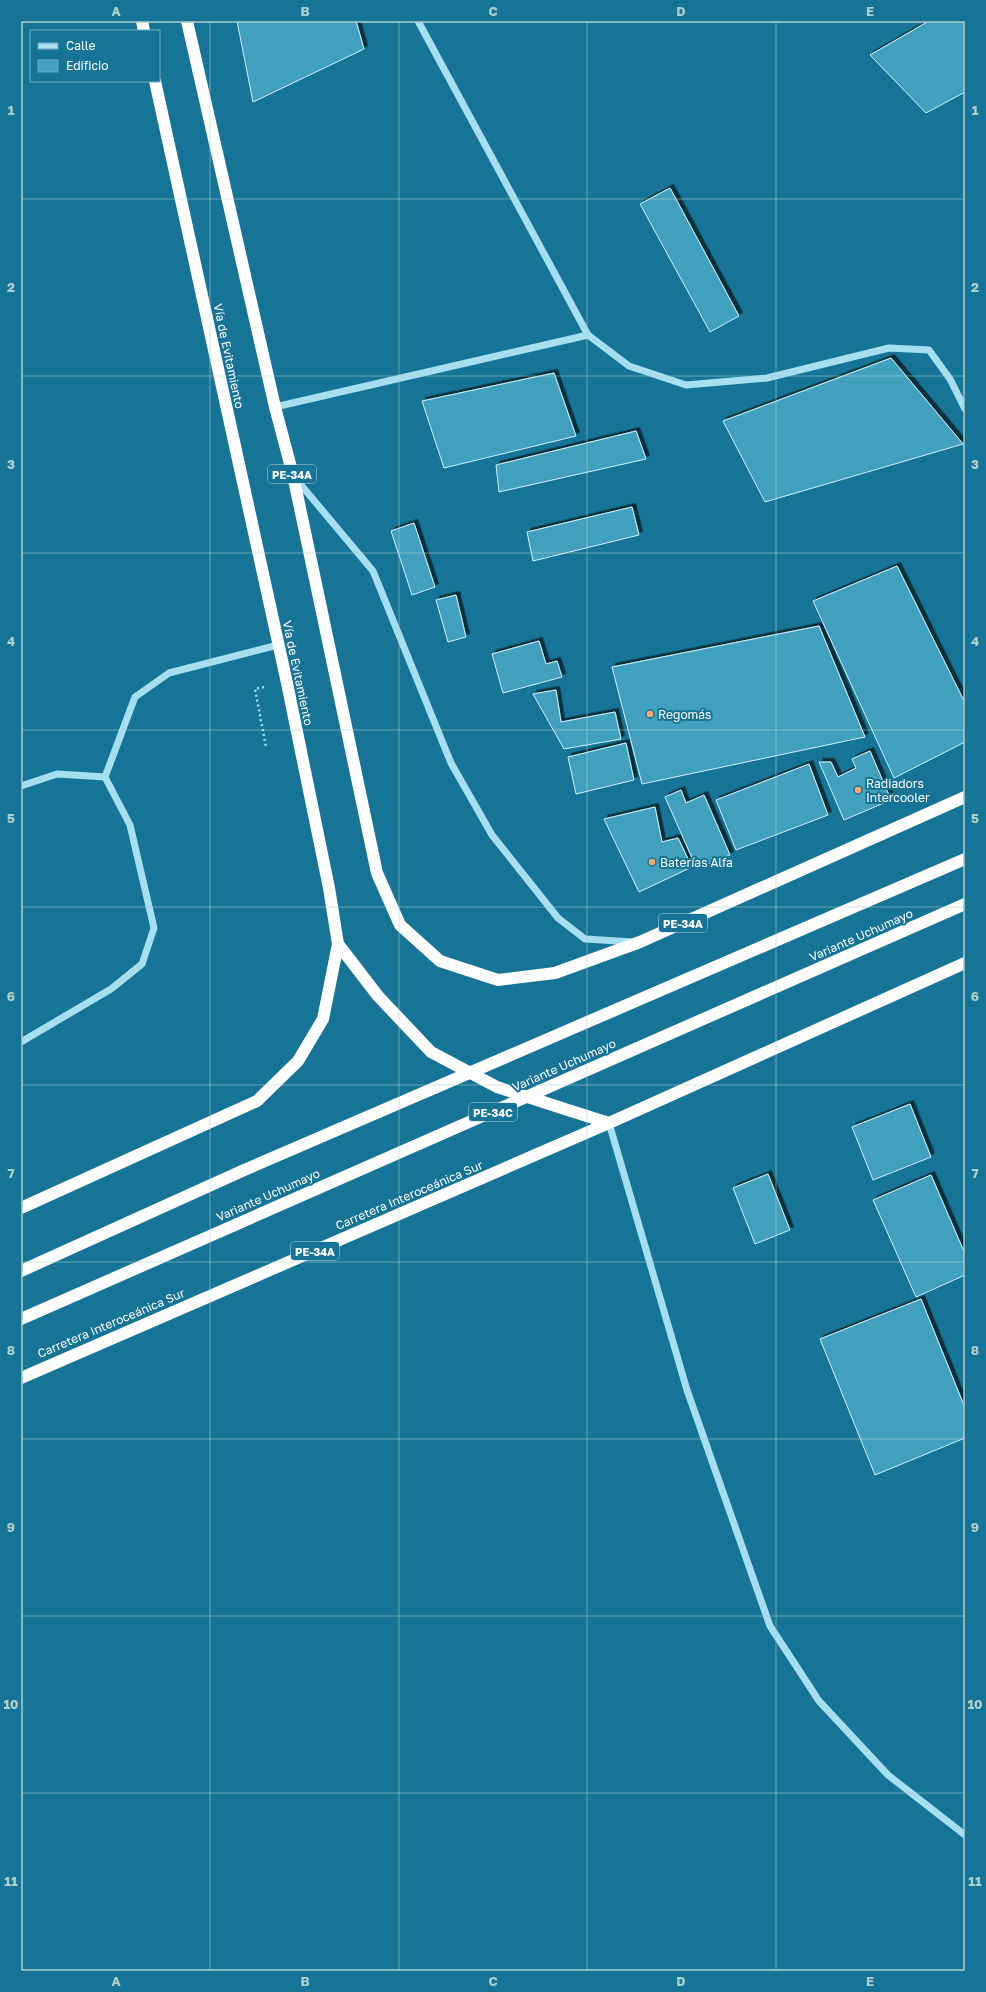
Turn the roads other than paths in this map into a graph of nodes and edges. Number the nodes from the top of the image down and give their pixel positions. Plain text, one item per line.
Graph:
1 (187, 21) edge
2 (418, 21) edge
3 (155, 82) edge
4 (588, 335) junction
5 (275, 407) junction
6 (965, 409) edge
7 (293, 475) junction
8 (278, 645) junction
9 (105, 778) junction
10 (21, 786) edge
11 (965, 797) edge
12 (965, 859) edge
13 (965, 904) edge
14 (640, 942) junction
15 (338, 944) junction
16 (965, 963) edge
17 (21, 1042) edge
18 (609, 1123) junction
19 (21, 1208) edge
20 (21, 1271) edge
21 (21, 1319) edge
22 (21, 1378) edge
23 (965, 1835) edge

1 - 5 highway, PE-34A
2 - 4 street
3 - 8 highway, Vía de Evitamiento
4 - 5 street
4 - 6 street
5 - 7 highway, PE-34A
7 - 14 street
7 - 14 highway, PE-34A
8 - 9 street
8 - 15 highway, Vía de Evitamiento
9 - 10 street
9 - 17 street
11 - 14 highway, PE-34A
12 - 20 highway
13 - 21 highway, Variante Uchumayo / PE-34C
15 - 18 highway, Vía de Evitamiento, bridge
15 - 19 highway
16 - 18 highway, PE-34A
18 - 22 highway, Carretera Interoceánica Sur / PE-34A
18 - 23 street

